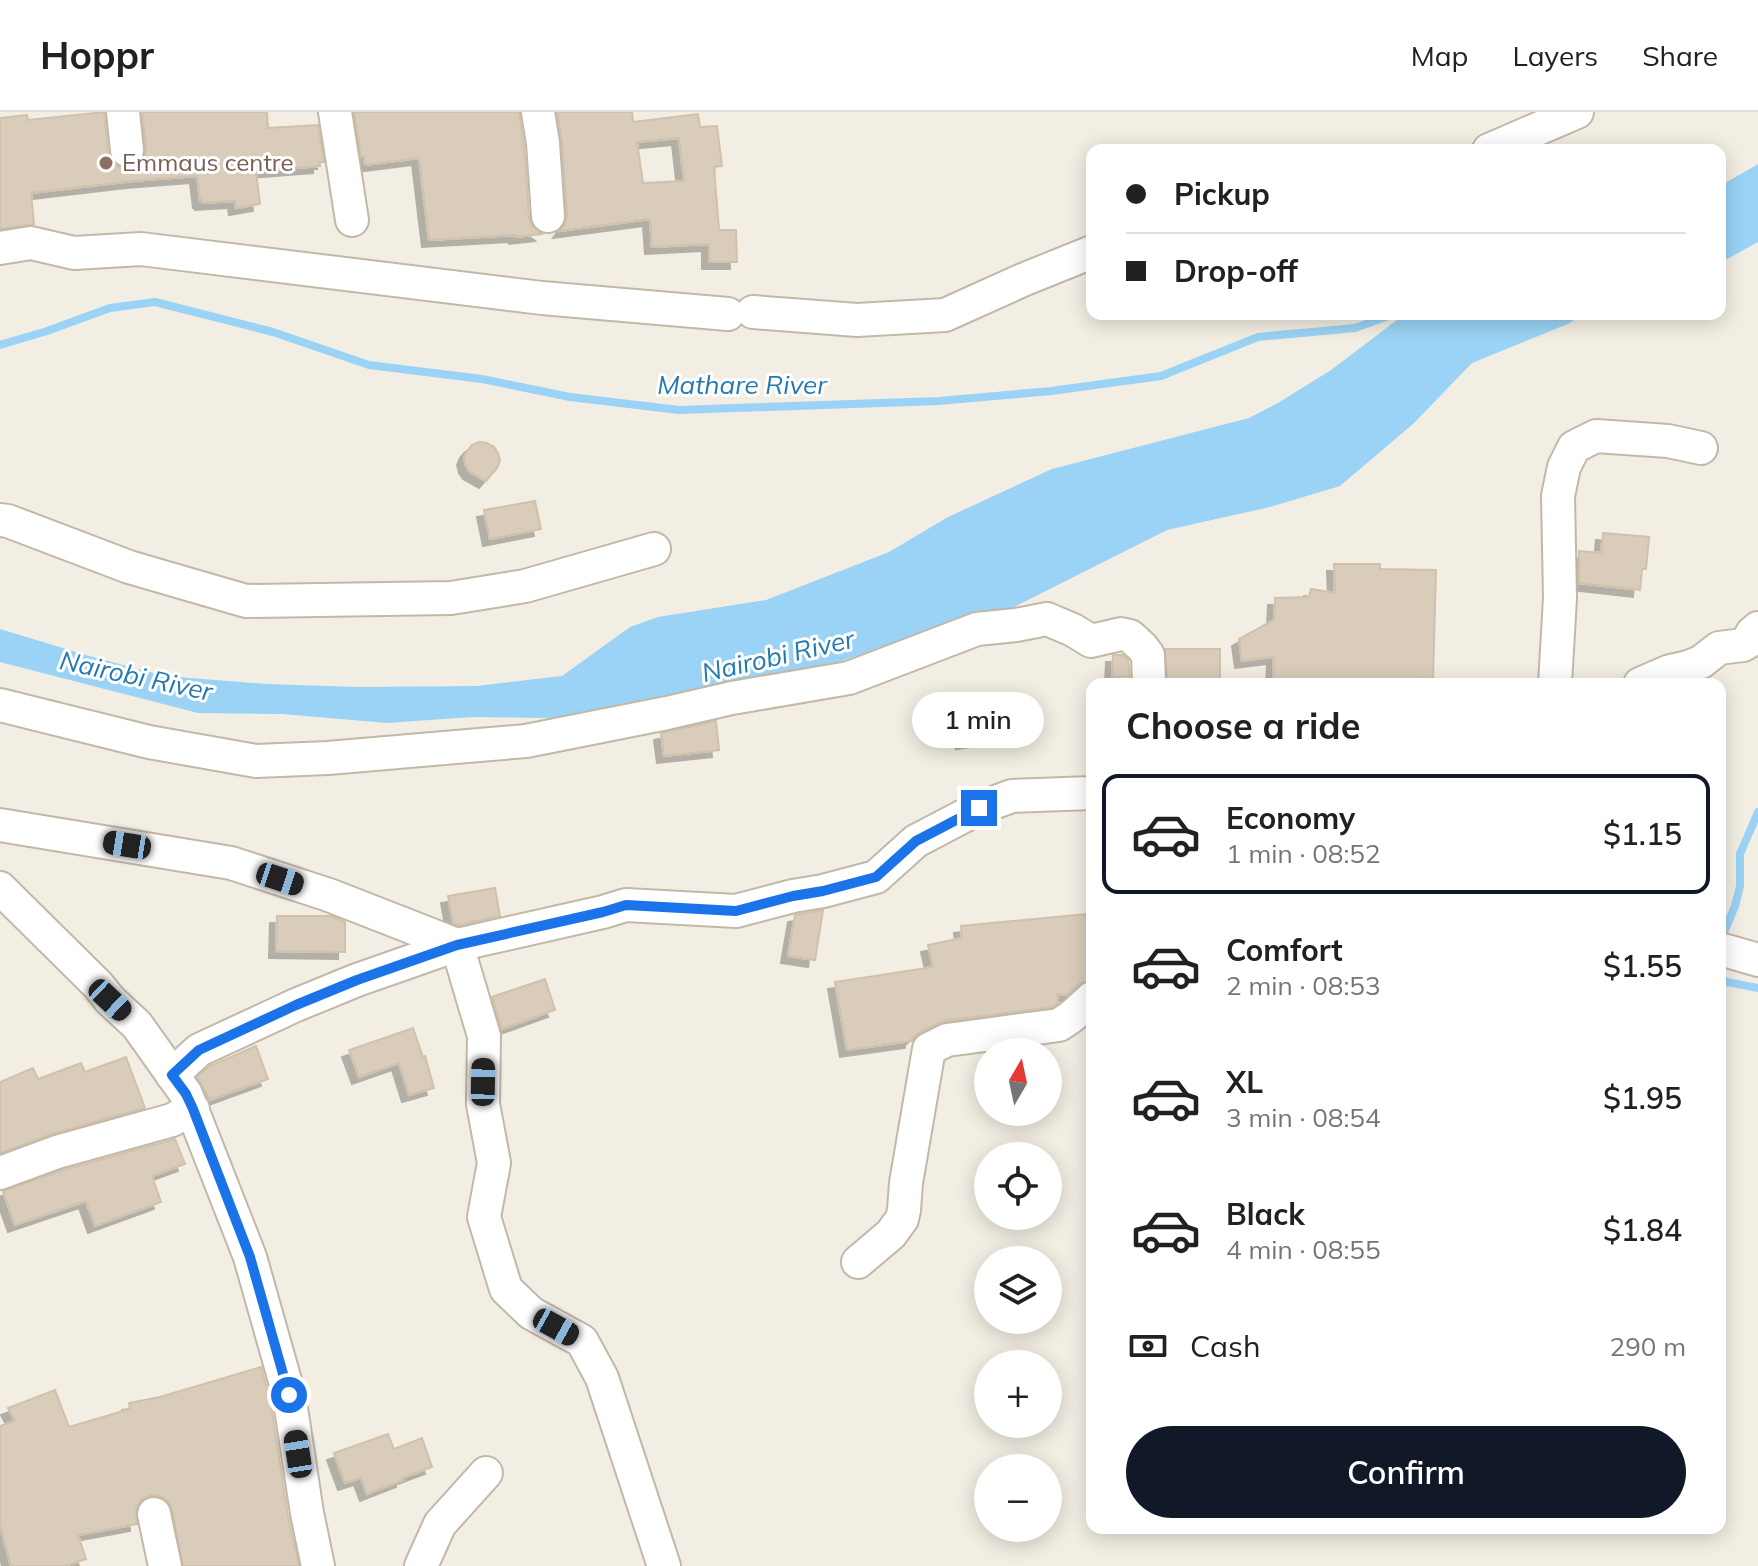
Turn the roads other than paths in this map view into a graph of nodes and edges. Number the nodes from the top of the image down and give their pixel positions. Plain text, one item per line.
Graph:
1 (123, 112) edge
2 (335, 112) edge
3 (538, 112) edge
4 (1577, 112) edge
5 (1503, 144) edge
6 (127, 150) dead end
7 (548, 216) dead end
8 (352, 220) dead end
9 (0, 248) edge
10 (1086, 254) edge
11 (1701, 448) dead end
12 (0, 520) edge
13 (654, 549) dead end
14 (1758, 628) edge
15 (1149, 678) edge
16 (1555, 678) edge
17 (1654, 678) edge
18 (0, 705) edge
19 (1086, 793) edge
20 (0, 825) edge
21 (0, 888) edge
22 (457, 945) junction
23 (1726, 951) edge
24 (1758, 960) edge
25 (1086, 1003) edge
26 (172, 1075) junction
27 (193, 1109) junction
28 (0, 1173) edge
29 (858, 1262) dead end
30 (486, 1473) dead end
31 (154, 1514) dead end
32 (165, 1566) edge
33 (318, 1566) edge
34 (421, 1566) edge
35 (664, 1566) edge

1 - 6 street
2 - 8 street
3 - 7 street
4 - 5 street
9 - 10 street
11 - 16 street
12 - 13 street
14 - 17 street
15 - 18 street
19 - 22 street
20 - 22 street
21 - 26 street
22 - 26 street
22 - 35 street
23 - 24 street
25 - 29 street
26 - 27 street
27 - 28 street
27 - 33 street
30 - 34 street
31 - 32 street

